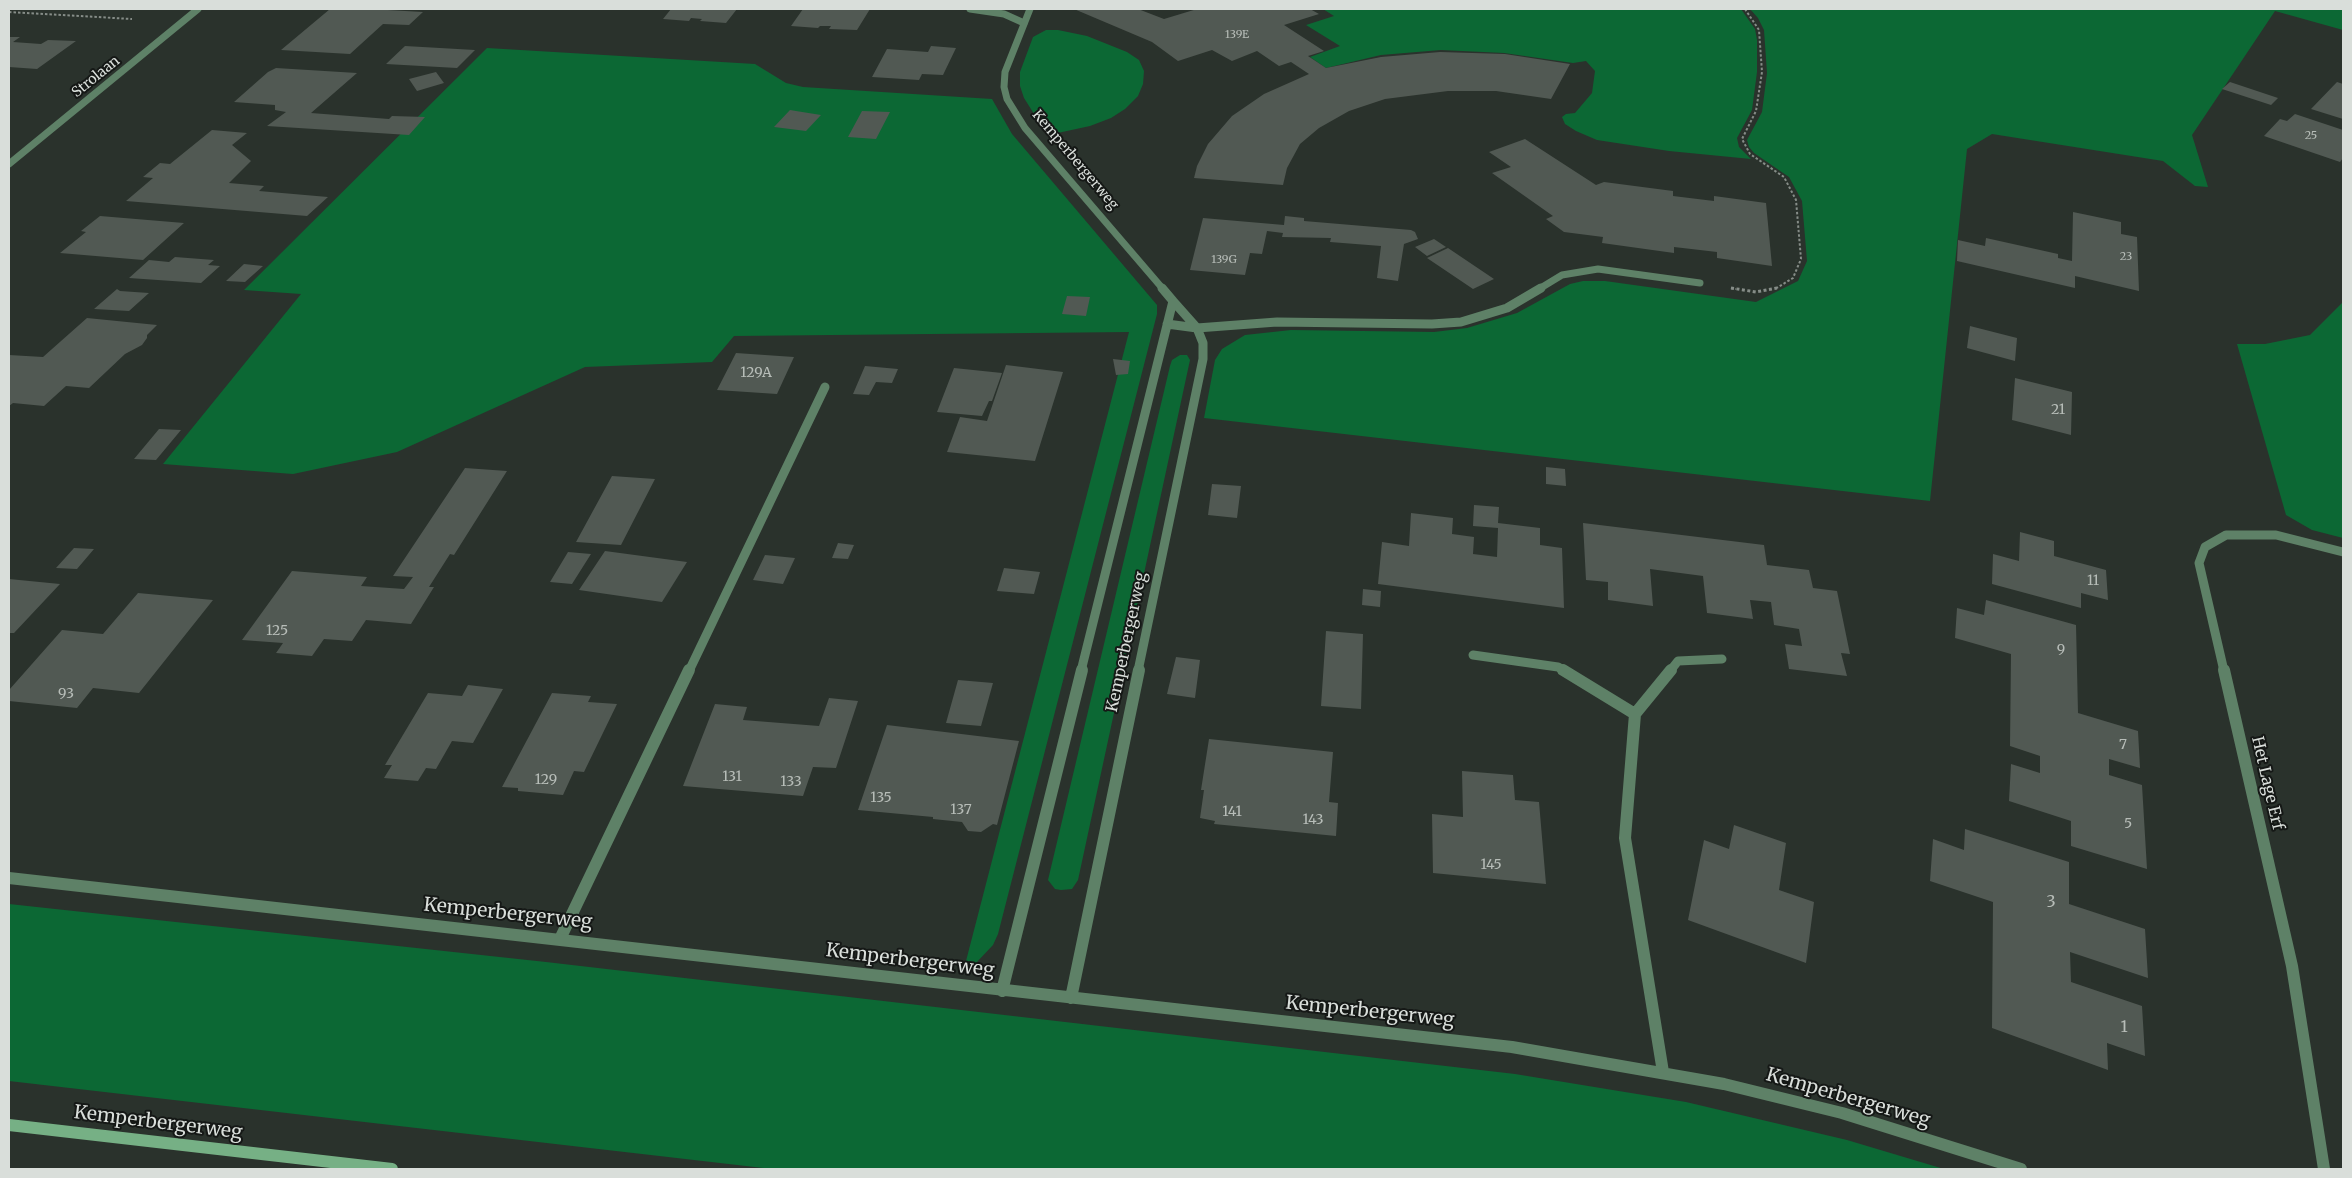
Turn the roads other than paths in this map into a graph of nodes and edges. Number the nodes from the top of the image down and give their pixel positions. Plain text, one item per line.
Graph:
1 (198, 9) edge
2 (970, 9) edge
3 (1030, 9) edge
4 (1024, 23) junction
5 (9, 164) edge
6 (1700, 283) road end
7 (1173, 301) junction
8 (1167, 324) junction
9 (1197, 328) junction
10 (825, 387) dead end
11 (2343, 552) edge
12 (1473, 655) dead end
13 (1722, 659) dead end
14 (1635, 714) junction
15 (9, 878) edge
16 (560, 938) junction
17 (1002, 991) junction
18 (1071, 998) junction
19 (1663, 1072) junction
20 (9, 1125) edge
21 (392, 1169) edge
22 (2021, 1169) edge
23 (2324, 1169) edge

1 - 5 street, Strolaan
2 - 4 street
3 - 4 street, Kemperbergerweg
4 - 7 street, Kemperbergerweg
6 - 9 street
7 - 8 street, Kemperbergerweg
7 - 9 street, Kemperbergerweg
8 - 9 street
8 - 17 street, Kemperbergerweg
9 - 18 street, Kemperbergerweg
10 - 16 street
11 - 23 street, Het Lage Erf
12 - 14 street
13 - 14 street
14 - 19 street
15 - 16 street, Kemperbergerweg
16 - 17 street, Kemperbergerweg
17 - 18 street, Kemperbergerweg
18 - 19 street, Kemperbergerweg
19 - 22 street, Kemperbergerweg
20 - 21 main road, Kemperbergerweg

